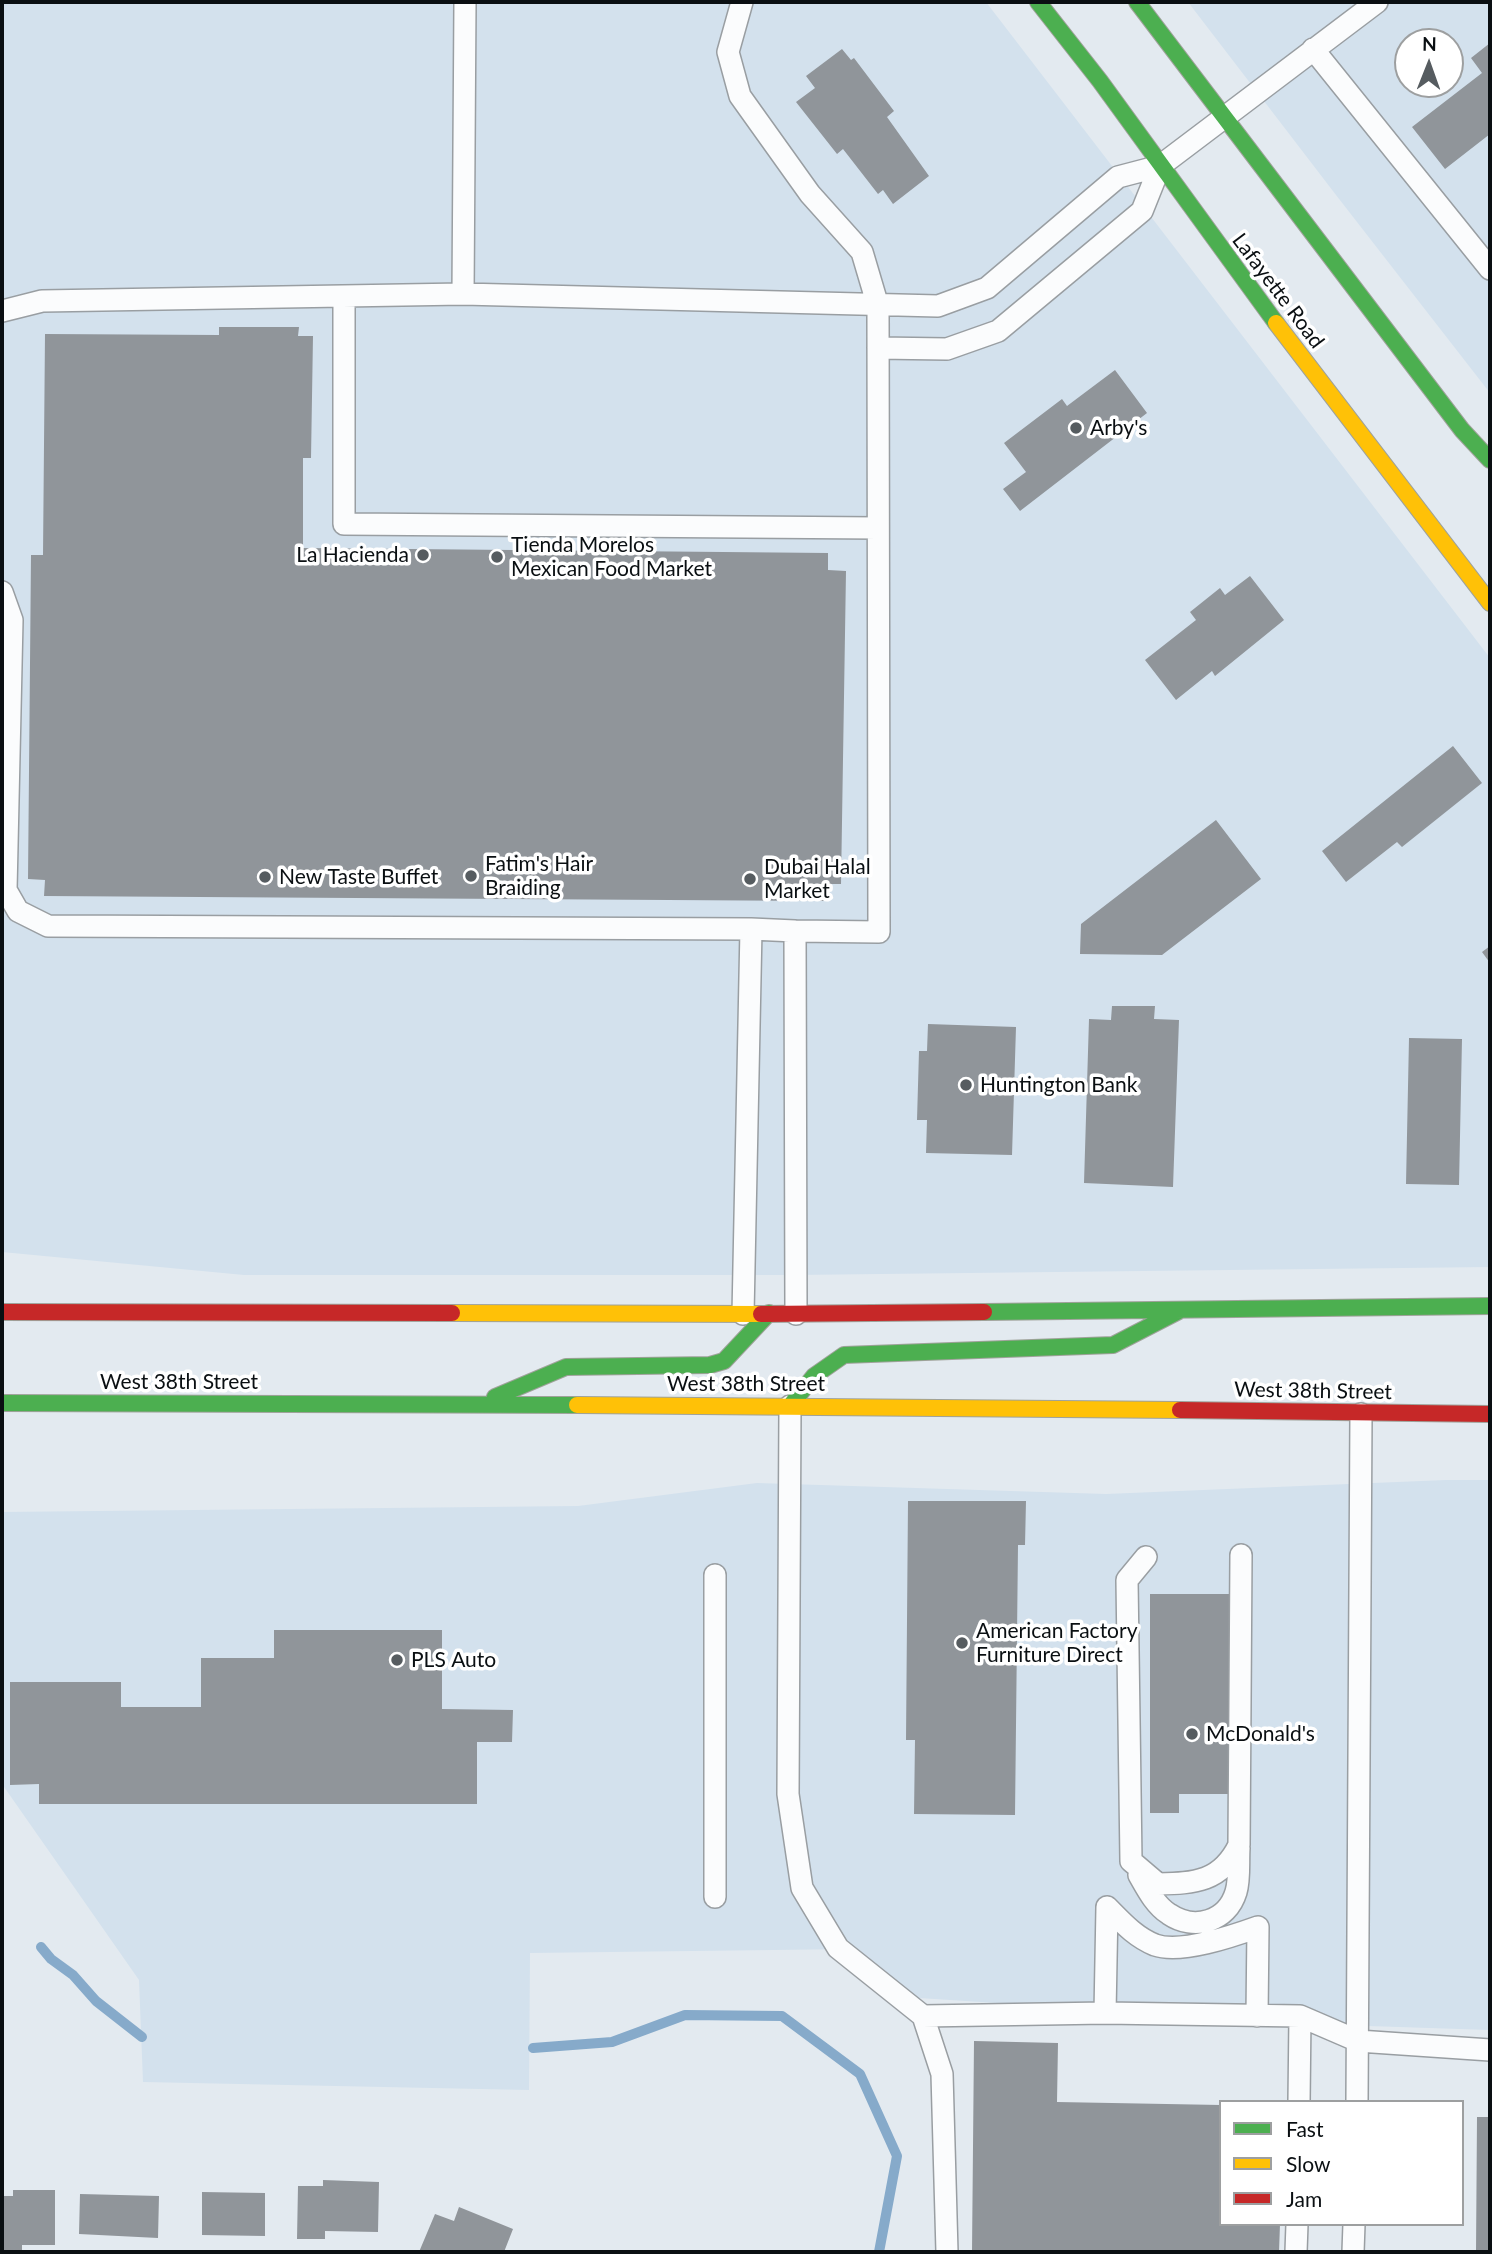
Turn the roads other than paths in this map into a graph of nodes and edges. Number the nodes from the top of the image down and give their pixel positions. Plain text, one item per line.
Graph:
1 (465, 2) edge
2 (742, 2) edge
3 (1038, 2) edge
4 (1137, 2) edge
5 (1377, 2) edge
6 (1313, 49) junction
7 (1224, 114) junction
8 (1160, 166) junction
9 (1490, 269) edge
10 (463, 294) junction
11 (344, 296) junction
12 (878, 306) junction
13 (2, 311) edge
14 (878, 348) junction
15 (1490, 460) edge
16 (878, 527) junction
17 (2, 592) edge
18 (1490, 603) edge
19 (751, 929) junction
20 (795, 931) junction
21 (1490, 1306) edge
22 (1187, 1307) junction
23 (2, 1312) edge
24 (769, 1313) junction
25 (743, 1314) junction
26 (796, 1314) junction
27 (2, 1402) edge
28 (480, 1403) junction
29 (790, 1406) junction
30 (1361, 1414) junction
31 (1490, 1414) edge
32 (1241, 1555) dead end
33 (1146, 1557) dead end
34 (715, 1575) dead end
35 (1239, 1845) junction
36 (1130, 1861) junction
37 (715, 1897) dead end
38 (1105, 2013) junction
39 (923, 2016) junction
40 (1257, 2016) junction
41 (1300, 2016) junction
42 (1358, 2041) junction
43 (1490, 2050) edge
44 (1299, 2100) edge
45 (1357, 2100) edge
46 (1297, 2226) edge
47 (1354, 2226) edge
48 (947, 2252) edge
49 (1296, 2252) edge
50 (1353, 2252) edge

1 - 10 lane
2 - 12 lane
3 - 8 main road, Lafayette Road
4 - 7 main road
5 - 6 lane
6 - 7 lane
6 - 9 lane
7 - 8 lane
7 - 15 main road
8 - 12 lane
8 - 14 lane
8 - 18 main road, Lafayette Road
10 - 11 lane
10 - 12 lane
11 - 13 lane
11 - 16 lane
12 - 14 lane
14 - 16 lane
16 - 20 lane
17 - 19 lane
19 - 20 lane
19 - 25 lane
20 - 26 lane
21 - 22 main road
22 - 26 main road
22 - 29 main road
23 - 25 main road
24 - 25 main road
24 - 26 main road
24 - 28 main road
27 - 28 main road, West 38th Street
28 - 29 main road, West 38th Street
29 - 30 main road, West 38th Street
29 - 39 lane
30 - 31 main road, West 38th Street
30 - 42 lane
32 - 35 lane
33 - 36 lane
34 - 37 lane
35 - 36 lane
35 - 36 lane
38 - 39 lane
38 - 40 lane
38 - 40 lane
39 - 48 lane
40 - 41 lane
41 - 42 lane
41 - 44 lane
42 - 43 lane
42 - 45 lane
46 - 49 lane
47 - 50 lane

